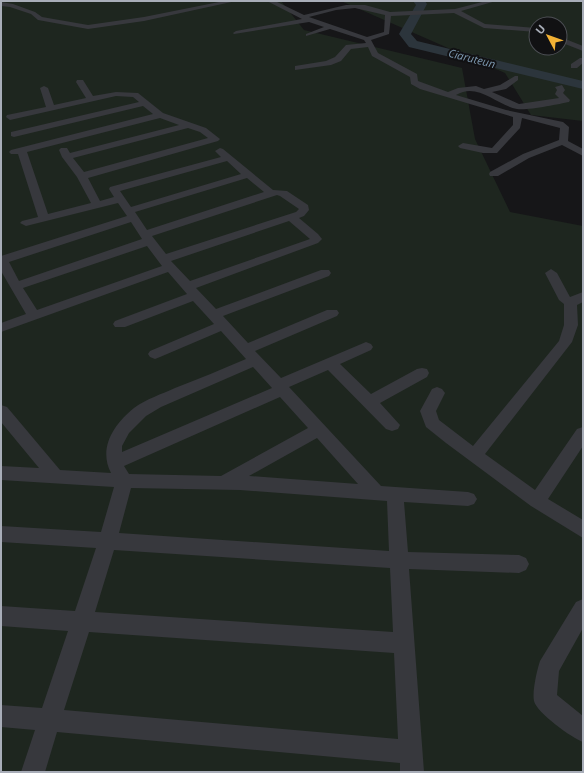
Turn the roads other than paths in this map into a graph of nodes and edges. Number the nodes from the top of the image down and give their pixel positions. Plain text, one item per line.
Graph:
1 (207, 1) edge
2 (233, 1) edge
3 (270, 1) edge
4 (493, 1) edge
5 (6, 3) edge
6 (433, 4) dead end
7 (215, 5) junction
8 (455, 11) junction
9 (444, 12) junction
10 (389, 14) junction
11 (374, 16) dead end
12 (306, 18) junction
13 (144, 19) junction
14 (153, 24) dead end
15 (100, 26) junction
16 (330, 27) junction
17 (528, 29) edge
18 (108, 32) dead end
19 (236, 33) dead end
20 (308, 35) dead end
21 (368, 42) junction
22 (568, 42) edge
23 (583, 49) edge
24 (583, 60) edge
25 (574, 66) dead end
26 (298, 68) dead end
27 (515, 78) dead end
28 (80, 82) dead end
29 (559, 87) dead end
30 (44, 88) dead end
31 (485, 91) junction
32 (449, 95) junction
33 (91, 99) junction
34 (145, 103) junction
35 (51, 108) junction
36 (160, 115) junction
37 (518, 115) junction
38 (10, 117) dead end
39 (189, 125) junction
40 (14, 134) dead end
41 (60, 140) junction
42 (209, 142) junction
43 (563, 142) junction
44 (463, 146) dead end
45 (583, 153) edge
46 (67, 157) junction
47 (228, 158) junction
48 (494, 174) dead end
49 (82, 176) junction
50 (248, 176) junction
51 (271, 193) junction
52 (97, 205) junction
53 (127, 209) junction
54 (291, 217) junction
55 (44, 218) junction
56 (26, 223) dead end
57 (147, 238) junction
58 (167, 263) junction
59 (325, 273) dead end
60 (551, 273) dead end
61 (16, 286) junction
62 (193, 291) junction
63 (576, 299) edge
64 (332, 313) dead end
65 (214, 315) junction
66 (34, 316) junction
67 (120, 324) dead end
68 (224, 325) junction
69 (1, 328) edge
70 (366, 347) dead end
71 (155, 354) dead end
72 (251, 355) junction
73 (330, 363) junction
74 (422, 373) dead end
75 (281, 387) junction
76 (437, 393) dead end
77 (369, 402) junction
78 (1, 411) edge
79 (392, 425) dead end
80 (319, 429) junction
81 (583, 433) edge
82 (475, 455) junction
83 (114, 463) junction
84 (1, 473) edge
85 (56, 477) junction
86 (124, 481) junction
87 (223, 483) junction
88 (386, 493) junction
89 (468, 499) dead end
90 (537, 501) junction
91 (583, 530) edge
92 (1, 534) edge
93 (108, 540) junction
94 (398, 560) junction
95 (519, 564) dead end
96 (583, 609) edge
97 (1, 616) edge
98 (80, 622) junction
99 (404, 643) junction
100 (1, 716) edge
101 (50, 720) junction
102 (583, 731) edge
103 (411, 762) edge
104 (33, 772) edge

1 - 7 street
2 - 7 street
3 - 12 street
4 - 8 street
5 - 15 street
6 - 9 street
7 - 13 street
8 - 9 street
8 - 17 street
9 - 10 street
10 - 11 street
10 - 12 street
10 - 21 street
12 - 16 street
12 - 19 street
13 - 14 street
13 - 15 street
15 - 18 street
16 - 20 street
16 - 21 street
21 - 26 street
21 - 32 street
22 - 23 street
24 - 25 street
27 - 31 street
28 - 33 street
29 - 31 street
30 - 35 street
31 - 32 street
32 - 37 street
33 - 34 street
33 - 35 street
34 - 36 street
34 - 40 street
35 - 38 street
36 - 39 street
36 - 41 street
37 - 43 street
37 - 44 street
39 - 42 street
39 - 46 street
41 - 46 street
41 - 55 street
42 - 47 street
42 - 49 street
43 - 45 street
43 - 48 street
46 - 49 street
47 - 50 street
47 - 53 street
49 - 52 street
50 - 51 street
50 - 53 street
51 - 54 street
51 - 57 street
52 - 53 street
52 - 55 street
53 - 57 street
53 - 61 street
54 - 58 street
54 - 62 street
55 - 56 street
57 - 58 street
57 - 61 street
58 - 62 street
58 - 66 street
59 - 65 street
60 - 63 street
61 - 66 street
62 - 65 street
62 - 67 street
63 - 82 street
64 - 72 street
65 - 68 street
66 - 69 street
68 - 71 street
68 - 72 street
70 - 73 street
72 - 75 street
72 - 83 street
73 - 75 street
73 - 77 street
74 - 77 street
75 - 80 street
75 - 83 street
76 - 82 street
77 - 79 street
78 - 85 street
80 - 87 street
80 - 88 street
81 - 90 street
82 - 90 street
83 - 86 street
84 - 85 street
85 - 86 street
86 - 87 street
86 - 93 street
87 - 88 street
88 - 89 street
88 - 94 street
90 - 91 street
92 - 93 street
93 - 94 street
93 - 98 street
94 - 95 street
94 - 99 street
96 - 102 street
97 - 98 street
98 - 99 street
98 - 101 street
99 - 103 street
100 - 101 street
101 - 103 street
101 - 104 street

